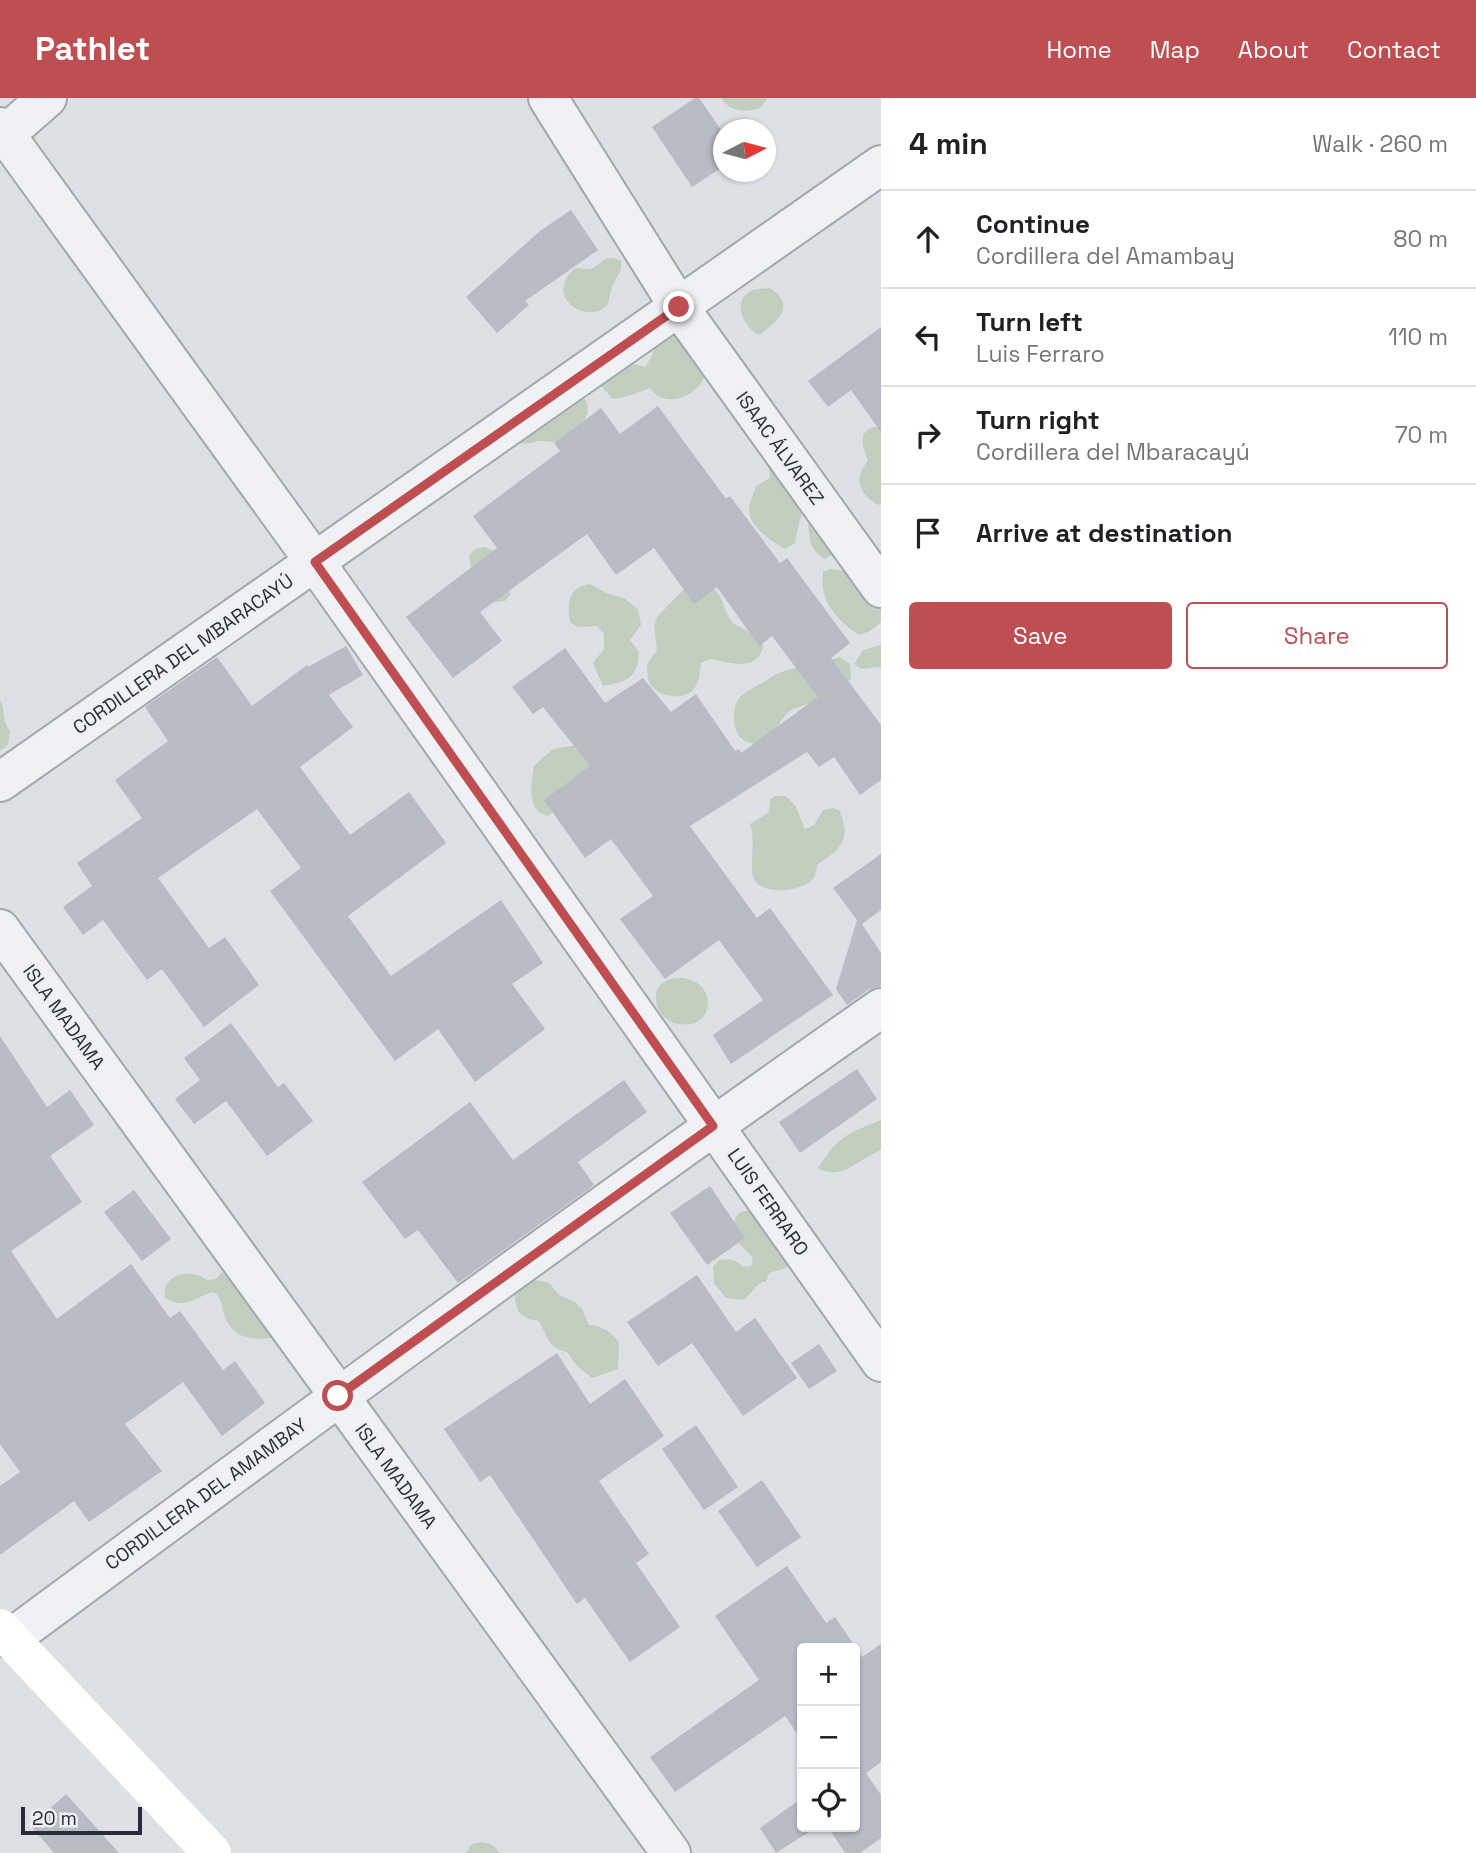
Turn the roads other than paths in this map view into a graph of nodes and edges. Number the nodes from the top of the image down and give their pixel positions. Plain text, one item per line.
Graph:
1 (47, 98) edge
2 (548, 98) edge
3 (2, 133) edge
4 (881, 165) edge
5 (679, 307) junction
6 (315, 562) junction
7 (881, 588) edge
8 (0, 782) edge
9 (0, 929) edge
10 (881, 1008) edge
11 (713, 1126) junction
12 (881, 1362) edge
13 (338, 1396) junction
14 (5, 1633) edge
15 (212, 1853) edge
16 (671, 1853) edge

1 - 3 street
2 - 5 street, ISAAC ÁLVAREZ
3 - 6 street, LUIS FERRARO
4 - 5 street, CORDILLERA DEL MBARACAYÚ
5 - 6 street, CORDILLERA DEL MBARACAYÚ
5 - 7 street, ISAAC ÁLVAREZ
6 - 8 street, CORDILLERA DEL MBARACAYÚ
6 - 11 street, LUIS FERRARO
9 - 13 street, ISLA MADAMA
10 - 11 street, CORDILLERA DEL AMAMBAY
11 - 12 street, LUIS FERRARO
11 - 13 street, CORDILLERA DEL AMAMBAY
13 - 14 street, CORDILLERA DEL AMAMBAY
13 - 16 street, ISLA MADAMA
14 - 15 main road

